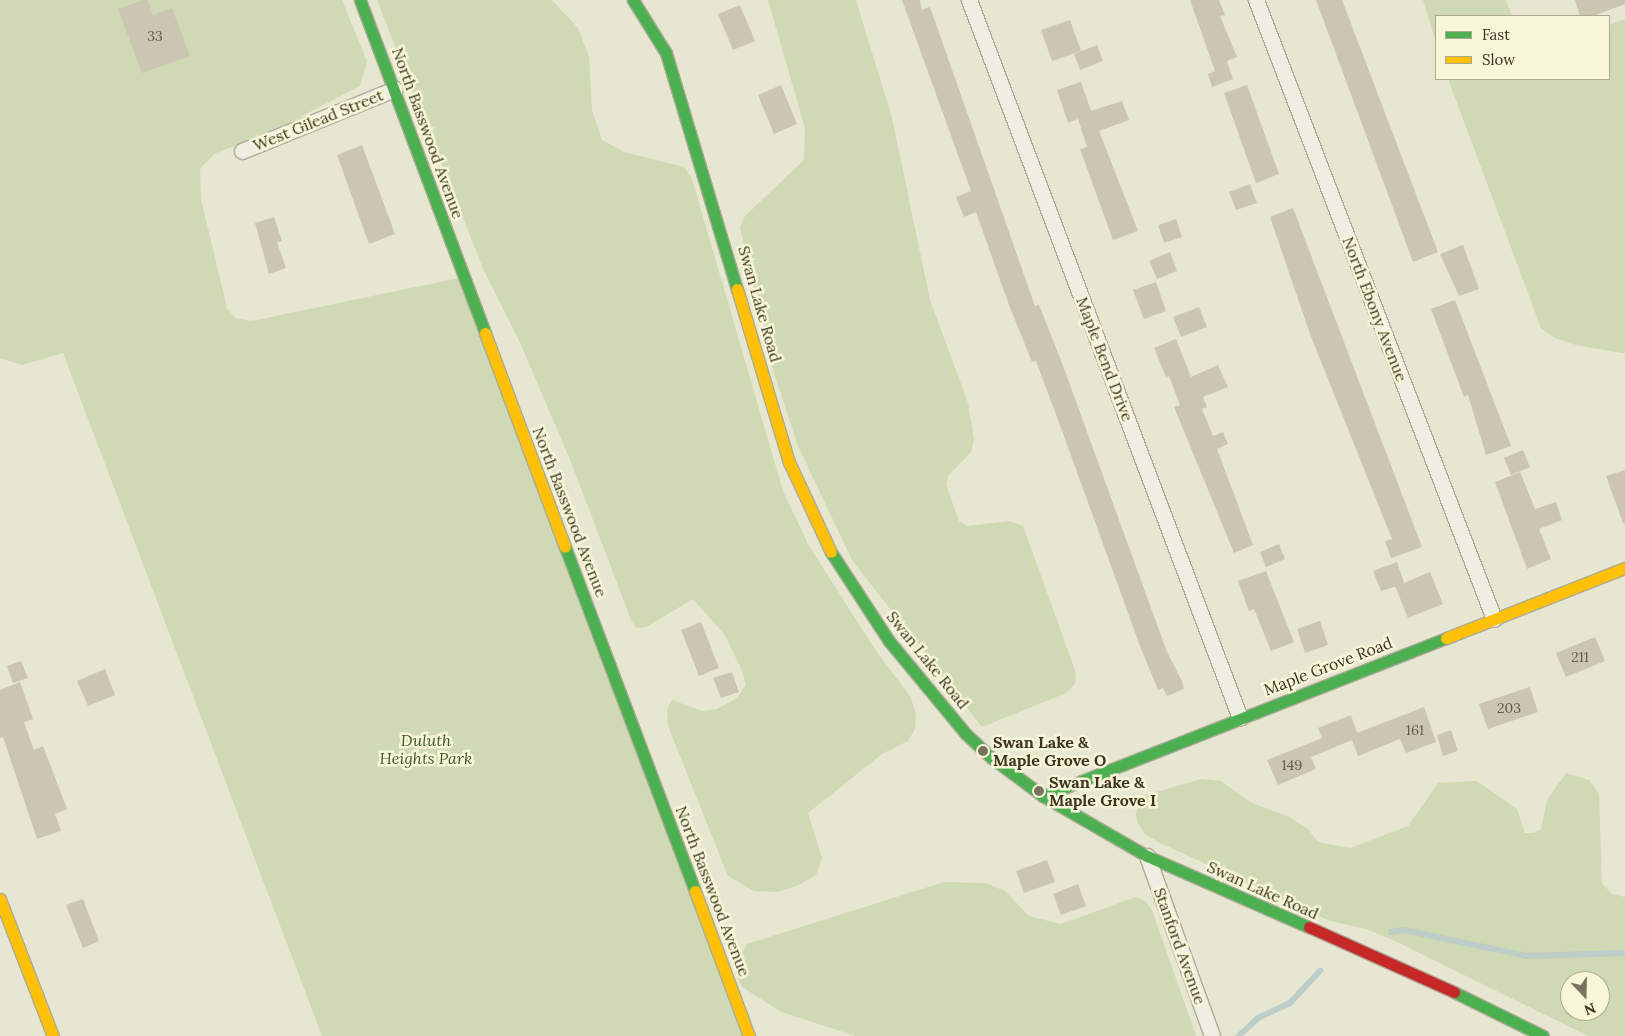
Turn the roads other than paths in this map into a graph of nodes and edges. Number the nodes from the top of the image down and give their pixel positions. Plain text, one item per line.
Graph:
1 (360, 0) edge
2 (633, 0) edge
3 (970, 0) edge
4 (1256, 0) edge
5 (395, 89) junction
6 (242, 151) dead end
7 (1625, 568) edge
8 (1494, 619) junction
9 (1240, 718) junction
10 (1043, 796) junction
11 (1147, 856) junction
12 (1, 904) edge
13 (53, 1036) edge
14 (749, 1036) edge
15 (1212, 1036) edge
16 (1543, 1036) edge

1 - 5 street, North Basswood Avenue
2 - 10 street, Swan Lake Road
3 - 9 street, Maple Bend Drive
4 - 8 street, North Ebony Avenue
5 - 6 street, West Gilead Street
5 - 14 street, North Basswood Avenue
7 - 8 street, Maple Grove Road
8 - 9 street, Maple Grove Road
9 - 10 street, Maple Grove Road
10 - 11 street, Swan Lake Road
11 - 15 street, Stanford Avenue
11 - 16 street, Swan Lake Road
12 - 13 street

